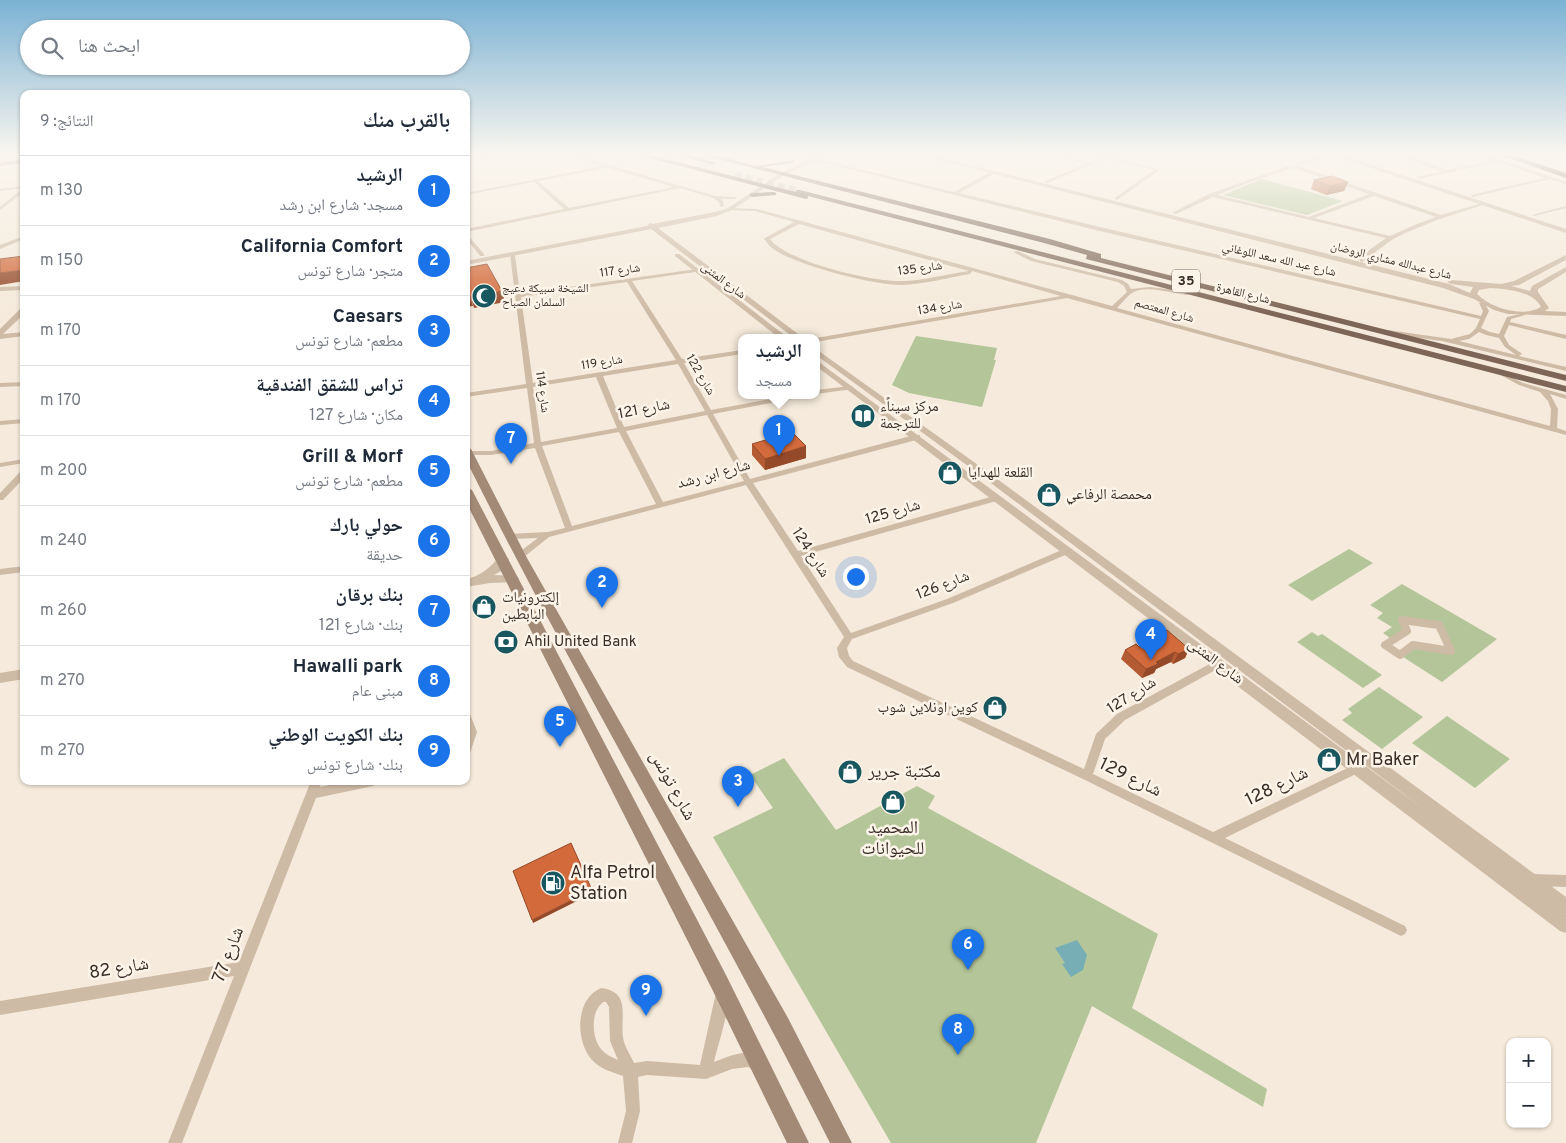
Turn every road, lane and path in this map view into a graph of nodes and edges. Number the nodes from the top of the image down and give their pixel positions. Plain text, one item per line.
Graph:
1 (576, 208) edge
2 (716, 208) edge
3 (862, 208) edge
4 (869, 208) edge
5 (877, 208) edge
6 (915, 208) edge
7 (1015, 208) edge
8 (1134, 208) edge
9 (1152, 208) edge
10 (1185, 208) edge
11 (1268, 208) edge
12 (1336, 208) edge
13 (1416, 208) edge
14 (1470, 208) edge
15 (1497, 208) edge
16 (1513, 208) edge
17 (1561, 208) edge
18 (730, 209) joint
19 (568, 210) joint
20 (755, 210) joint
21 (1174, 214) junction
22 (1534, 215) junction
23 (1441, 217) junction
24 (1310, 218) junction
25 (798, 222) junction
26 (1563, 224) edge
27 (647, 226) junction
28 (1552, 226) junction
29 (1566, 230) edge
30 (470, 232) edge
31 (1254, 234) junction
32 (1245, 236) junction
33 (470, 238) edge
34 (1391, 238) junction
35 (20, 239) edge
36 (1276, 241) junction
37 (0, 247) edge
38 (1016, 252) junction
39 (512, 254) junction
40 (482, 255) junction
41 (470, 257) edge
42 (1566, 257) edge
43 (1362, 260) junction
44 (470, 262) edge
45 (810, 263) joint
46 (1118, 264) junction
47 (1098, 268) junction
48 (1566, 269) edge
49 (695, 270) junction
50 (975, 271) junction
51 (629, 280) junction
52 (1522, 280) junction
53 (1441, 282) junction
54 (1539, 285) junction
55 (1487, 286) junction
56 (20, 288) edge
57 (0, 289) edge
58 (1130, 292) junction
59 (1188, 293) junction
60 (519, 296) junction
61 (1068, 297) junction
62 (1474, 297) junction
63 (1536, 298) junction
64 (1482, 303) junction
65 (1543, 303) junction
66 (1113, 309) junction
67 (1566, 312) edge
68 (1536, 313) junction
69 (20, 314) edge
70 (1524, 314) junction
71 (1483, 318) junction
72 (1506, 323) junction
73 (1478, 329) junction
74 (20, 330) edge
75 (1384, 332) junction
76 (0, 333) edge
77 (20, 334) edge
78 (779, 334) edge
79 (794, 334) edge
80 (1501, 336) junction
81 (0, 337) edge
82 (1566, 337) edge
83 (820, 339) edge
84 (1442, 339) junction
85 (738, 353) edge
86 (820, 354) edge
87 (680, 362) junction
88 (1542, 363) junction
89 (820, 365) edge
90 (1566, 369) edge
91 (1498, 372) junction
92 (599, 375) junction
93 (1566, 378) edge
94 (20, 384) edge
95 (0, 386) edge
96 (530, 386) junction
97 (851, 388) junction
98 (1566, 389) edge
99 (1540, 390) junction
100 (820, 392) edge
101 (470, 394) edge
102 (1566, 397) edge
103 (779, 399) edge
104 (709, 411) junction
105 (20, 422) edge
106 (0, 424) edge
107 (621, 428) junction
108 (1553, 430) junction
109 (1566, 434) edge
110 (917, 437) junction
111 (538, 445) junction
112 (491, 453) junction
113 (470, 455) edge
114 (20, 462) edge
115 (0, 465) edge
116 (20, 477) edge
117 (749, 483) junction
118 (470, 497) edge
119 (0, 498) edge
120 (997, 498) junction
121 (661, 506) junction
122 (569, 528) junction
123 (548, 535) junction
124 (511, 536) junction
125 (1067, 551) junction
126 (795, 554) junction
127 (520, 555) junction
128 (503, 559) junction
129 (20, 569) edge
130 (0, 572) edge
131 (513, 579) junction
132 (470, 582) edge
133 (848, 637) junction
134 (1414, 646) joint
135 (1218, 664) junction
136 (20, 675) edge
137 (0, 678) edge
138 (1358, 768) junction
139 (1087, 776) junction
140 (316, 785) edge
141 (354, 785) edge
142 (312, 794) junction
143 (1212, 838) junction
144 (1528, 879) junction
145 (1566, 881) edge
146 (1566, 907) edge
147 (1566, 925) edge
148 (1400, 930) dead end
149 (244, 968) junction
150 (719, 982) junction
151 (0, 1008) edge
152 (760, 1067) junction
153 (630, 1071) junction
154 (706, 1072) junction
155 (175, 1143) edge
156 (625, 1143) edge
157 (798, 1143) edge
158 (841, 1143) edge

1 - 19 street
2 - 27 street
3 - 38 main road
4 - 47 main road, شارع القاهرة / 35
5 - 46 main road, شارع القاهرة / 35
6 - 46 main road
7 - 71 street, شارع عبد الله سعد اللوغاني
8 - 32 street, شارع عبدالله مشاري الروضان
9 - 21 street, شارع عبدالله مشاري الروضان
10 - 21 street
11 - 24 street
12 - 24 street
13 - 23 street
14 - 23 street
15 - 28 street
16 - 22 street
17 - 22 street
18 - 20 street, شارع المعتصم
18 - 27 street
19 - 30 street
20 - 25 street, شارع المعتصم
21 - 31 street, شارع عبدالله مشاري الروضان
22 - 26 street
23 - 34 street
24 - 34 street
25 - 45 street
25 - 50 street, شارع المعتصم
26 - 28 street
27 - 39 street
27 - 40 street
27 - 49 street, شارع المثنى
27 - 79 street, شارع المثنى
28 - 29 street
31 - 32 street
31 - 36 street, شارع عبدالله مشاري الروضان
32 - 36 street, شارع عبدالله مشاري الروضان
33 - 40 street
34 - 43 street
35 - 37 street
36 - 43 street, شارع عبدالله مشاري الروضان
36 - 53 street, شارع عبدالله مشاري الروضان
38 - 47 main road
38 - 58 street
39 - 44 street
39 - 60 street, شارع 114
40 - 41 street
42 - 52 street
43 - 53 street, شارع عبدالله مشاري الروضان
45 - 50 street, شارع 135
46 - 75 main road, شارع القاهرة / 35
47 - 59 main road, شارع القاهرة / 35
48 - 54 street
49 - 51 street, شارع 117
49 - 78 street, شارع المثنى
50 - 61 street, شارع المعتصم
51 - 60 street, شارع 117
51 - 87 street, شارع 122
52 - 54 street
52 - 55 street
53 - 55 street, شارع عبدالله مشاري الروضان
53 - 62 street, شارع عبدالله مشاري الروضان
54 - 63 street
55 - 62 street
55 - 63 street, شارع عبدالله مشاري الروضان
56 - 57 street
58 - 59 street
58 - 66 street
59 - 91 main road, شارع القاهرة / 35
60 - 96 street, شارع 114
61 - 66 street, شارع المعتصم
61 - 83 street, شارع 134
62 - 64 street, شارع عبدالله مشاري الروضان
63 - 65 street, شارع عبدالله مشاري الروضان
64 - 70 street, شارع عبدالله مشاري الروضان
64 - 71 street
65 - 67 street
65 - 68 street
66 - 108 street, شارع المعتصم
67 - 68 street
68 - 70 street, شارع عبدالله مشاري الروضان
69 - 76 street
70 - 72 street
71 - 73 street
72 - 80 street
72 - 82 street
73 - 80 street
73 - 84 street
74 - 76 street
75 - 84 street
75 - 93 main road, شارع القاهرة / 35
77 - 81 street
80 - 88 street
84 - 88 street
85 - 87 street, شارع 119
86 - 144 street, شارع المثنى
87 - 92 street, شارع 119
87 - 104 street, شارع 122
88 - 90 street
89 - 97 street, شارع المثنى
91 - 98 main road, شارع القاهرة / 35
91 - 99 street
92 - 96 street, شارع 119
92 - 107 street
94 - 95 street
96 - 101 street, شارع 119
96 - 111 street, شارع 114
97 - 100 street
97 - 110 street, شارع المثنى
99 - 102 street
99 - 108 street
103 - 104 street, شارع 121
104 - 107 street, شارع 121
104 - 117 street, شارع 122
105 - 106 street
107 - 111 street, شارع 121
107 - 121 street
108 - 109 street, شارع المعتصم
110 - 117 street, شارع ابن رشد
110 - 120 street, شارع المثنى
111 - 112 street, شارع 121
111 - 122 street, شارع 114
112 - 113 street, شارع 121
112 - 113 street, شارع 121
113 - 124 main road, شارع تونس
114 - 115 street
116 - 119 street
117 - 121 street, شارع ابن رشد
117 - 126 street, شارع 124
118 - 128 main road
120 - 125 street, شارع المثنى
120 - 126 street, شارع 125
121 - 122 street, شارع ابن رشد
122 - 123 street, شارع ابن رشد
123 - 124 street, شارع ابن رشد
123 - 127 street, شارع ابن رشد
124 - 127 main road, شارع تونس
125 - 133 street, شارع 126
125 - 135 street, شارع المثنى
126 - 133 street, شارع 124
127 - 158 main road, شارع تونس
128 - 131 main road
128 - 132 street
129 - 130 street
131 - 132 street
131 - 150 main road
133 - 139 street, شارع 129
134 - 134 street
135 - 138 street, شارع المثنى
135 - 139 street, شارع 127
136 - 137 street
138 - 143 street, شارع 128
138 - 147 street, شارع المثنى
139 - 143 street, شارع 129
140 - 142 street, شارع 77
141 - 142 street
142 - 149 street, شارع 77
143 - 148 street, شارع 129
144 - 145 street
144 - 146 street, شارع المثنى
149 - 151 street, شارع 82
149 - 155 street, شارع 77
150 - 152 main road
150 - 154 street
152 - 154 street
152 - 157 main road
153 - 153 street
153 - 154 street
153 - 156 street

